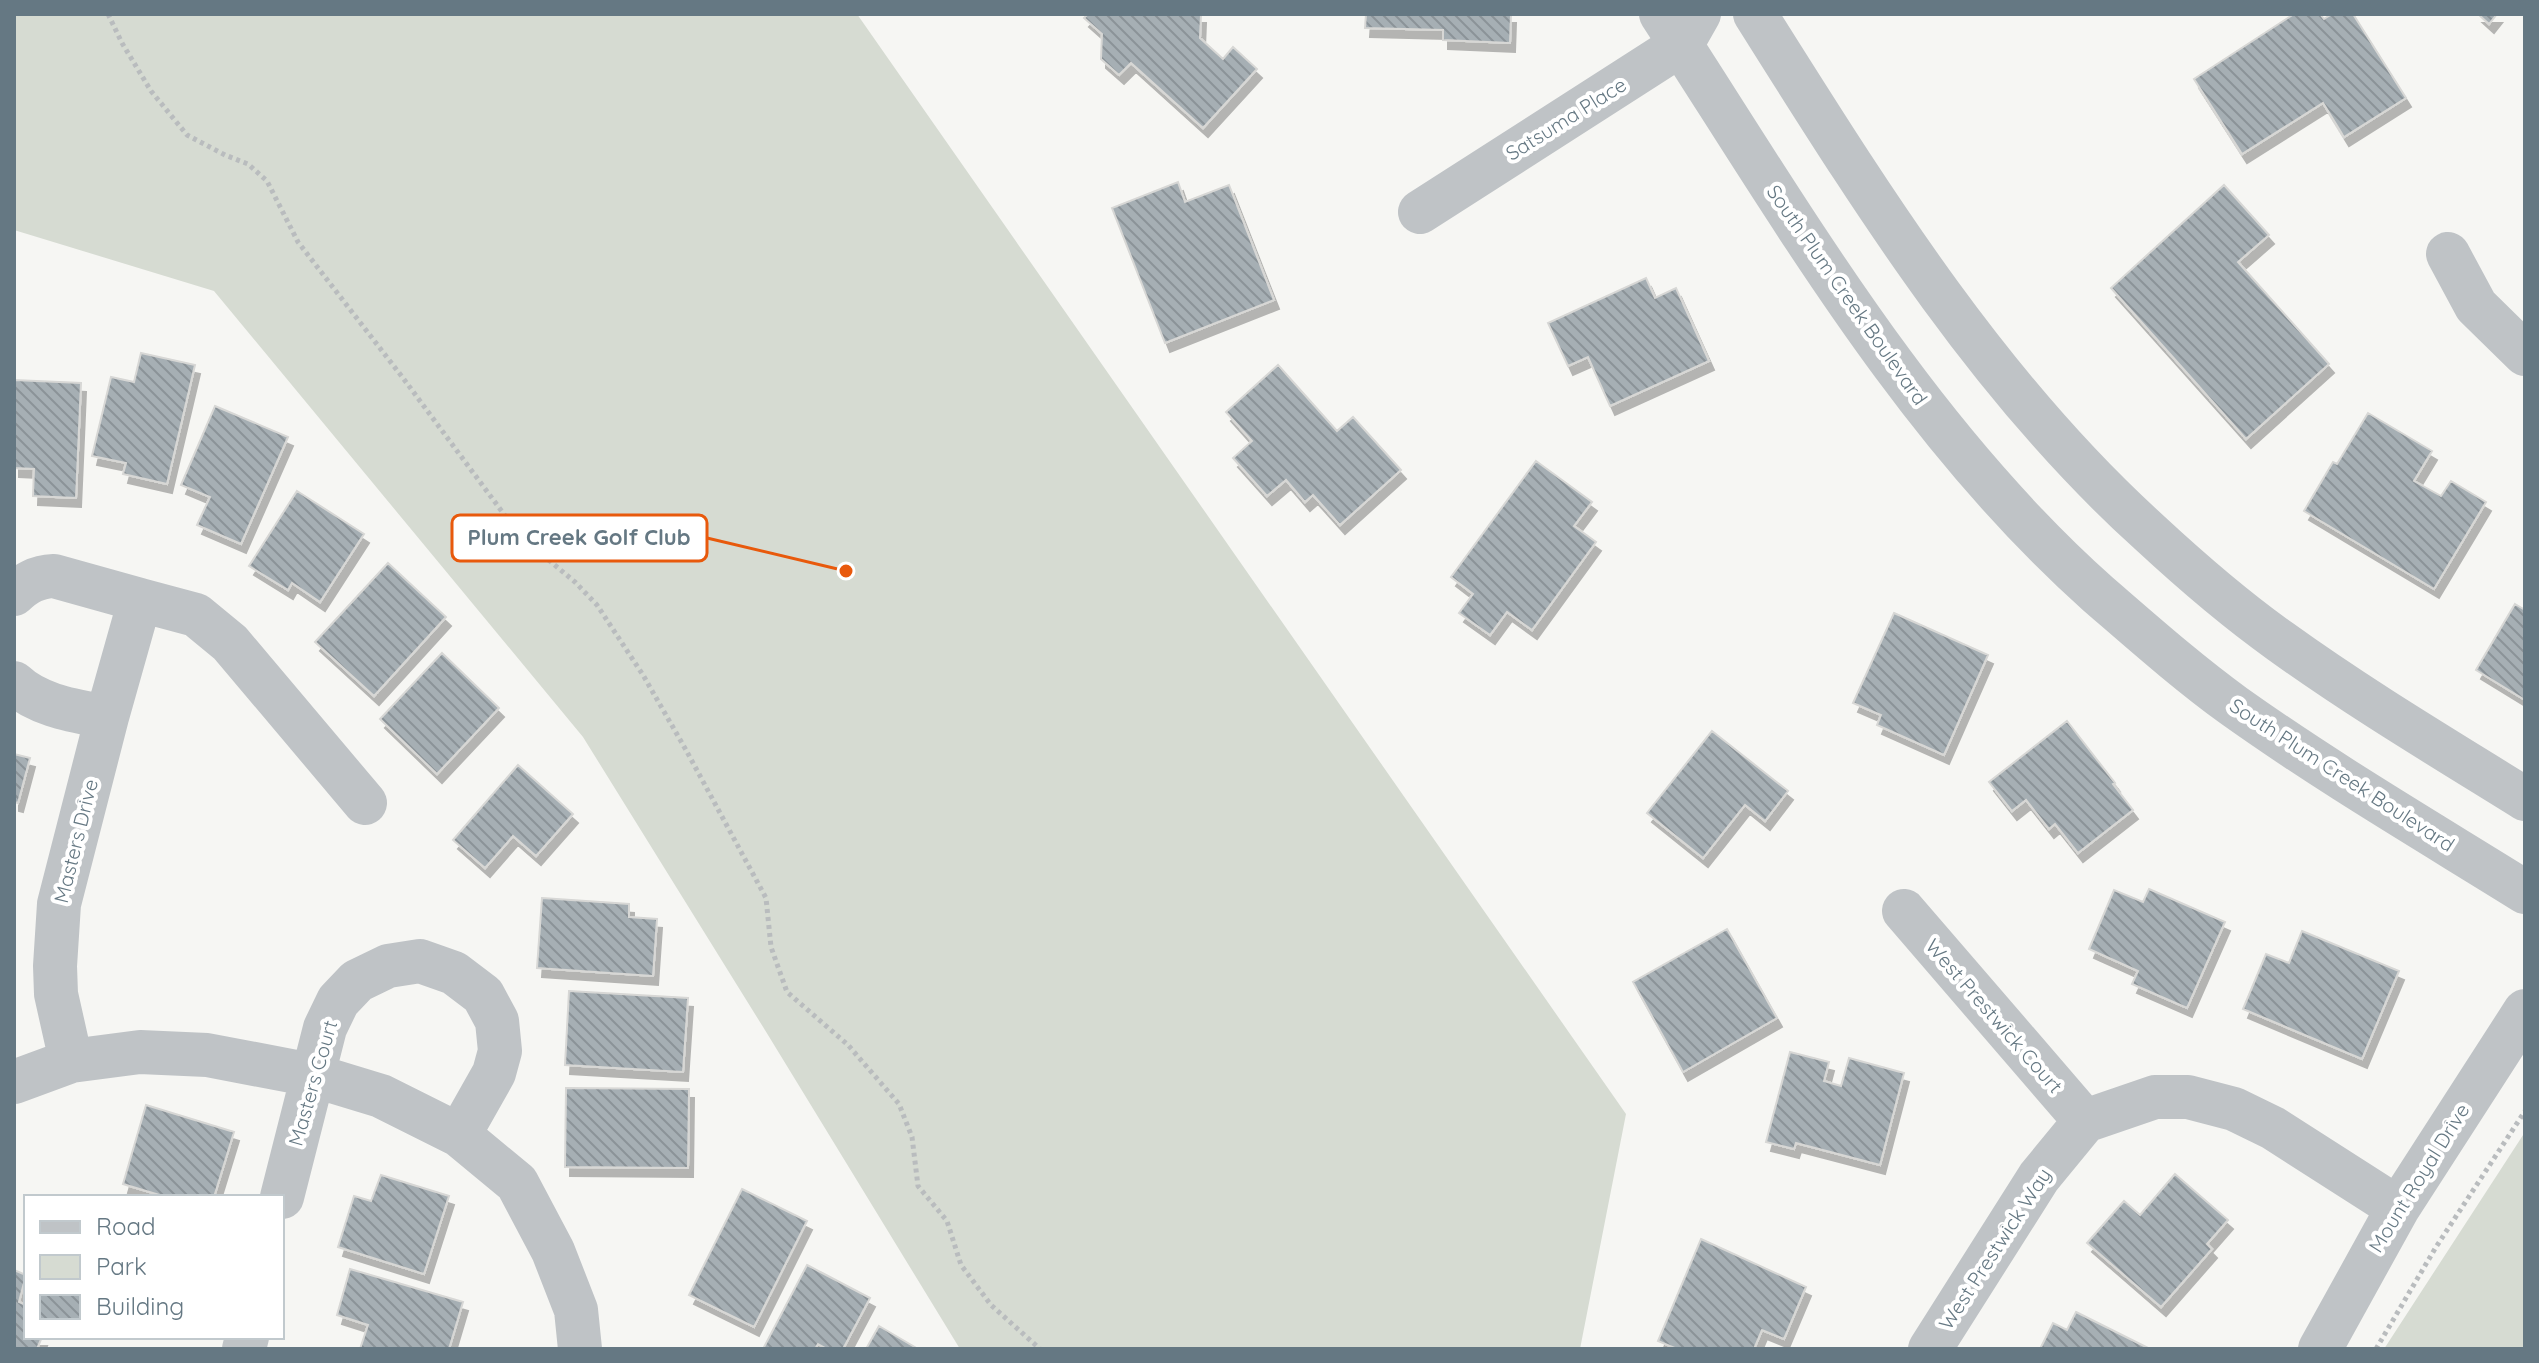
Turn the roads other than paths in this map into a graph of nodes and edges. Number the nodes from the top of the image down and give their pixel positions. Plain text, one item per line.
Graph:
1 (1755, 14) edge
2 (1681, 24) edge
3 (1420, 212) dead end
4 (2448, 254) dead end
5 (2525, 354) edge
6 (14, 594) edge
7 (140, 600) junction
8 (14, 683) edge
9 (107, 717) junction
10 (2525, 799) edge
11 (365, 803) dead end
12 (2525, 892) edge
13 (1904, 911) dead end
14 (2525, 1011) edge
15 (71, 1061) junction
16 (312, 1075) junction
17 (14, 1082) edge
18 (2085, 1121) junction
19 (459, 1135) junction
20 (282, 1195) edge
21 (2398, 1208) junction
22 (580, 1349) edge
23 (1930, 1349) edge
24 (2320, 1349) edge

1 - 10 street
2 - 3 street, Satsuma Place
2 - 12 street, South Plum Creek Boulevard
4 - 5 street
6 - 7 street
7 - 9 street, Masters Drive
7 - 11 street
8 - 9 street
9 - 15 street, Masters Drive
13 - 18 street, West Prestwick Court
14 - 21 street, Mount Royal Drive
15 - 16 street
15 - 17 street
16 - 19 street
16 - 19 street, Masters Court
16 - 20 street, Masters Court
18 - 21 street
18 - 23 street, West Prestwick Way
19 - 22 street
21 - 24 street, Mount Royal Drive

